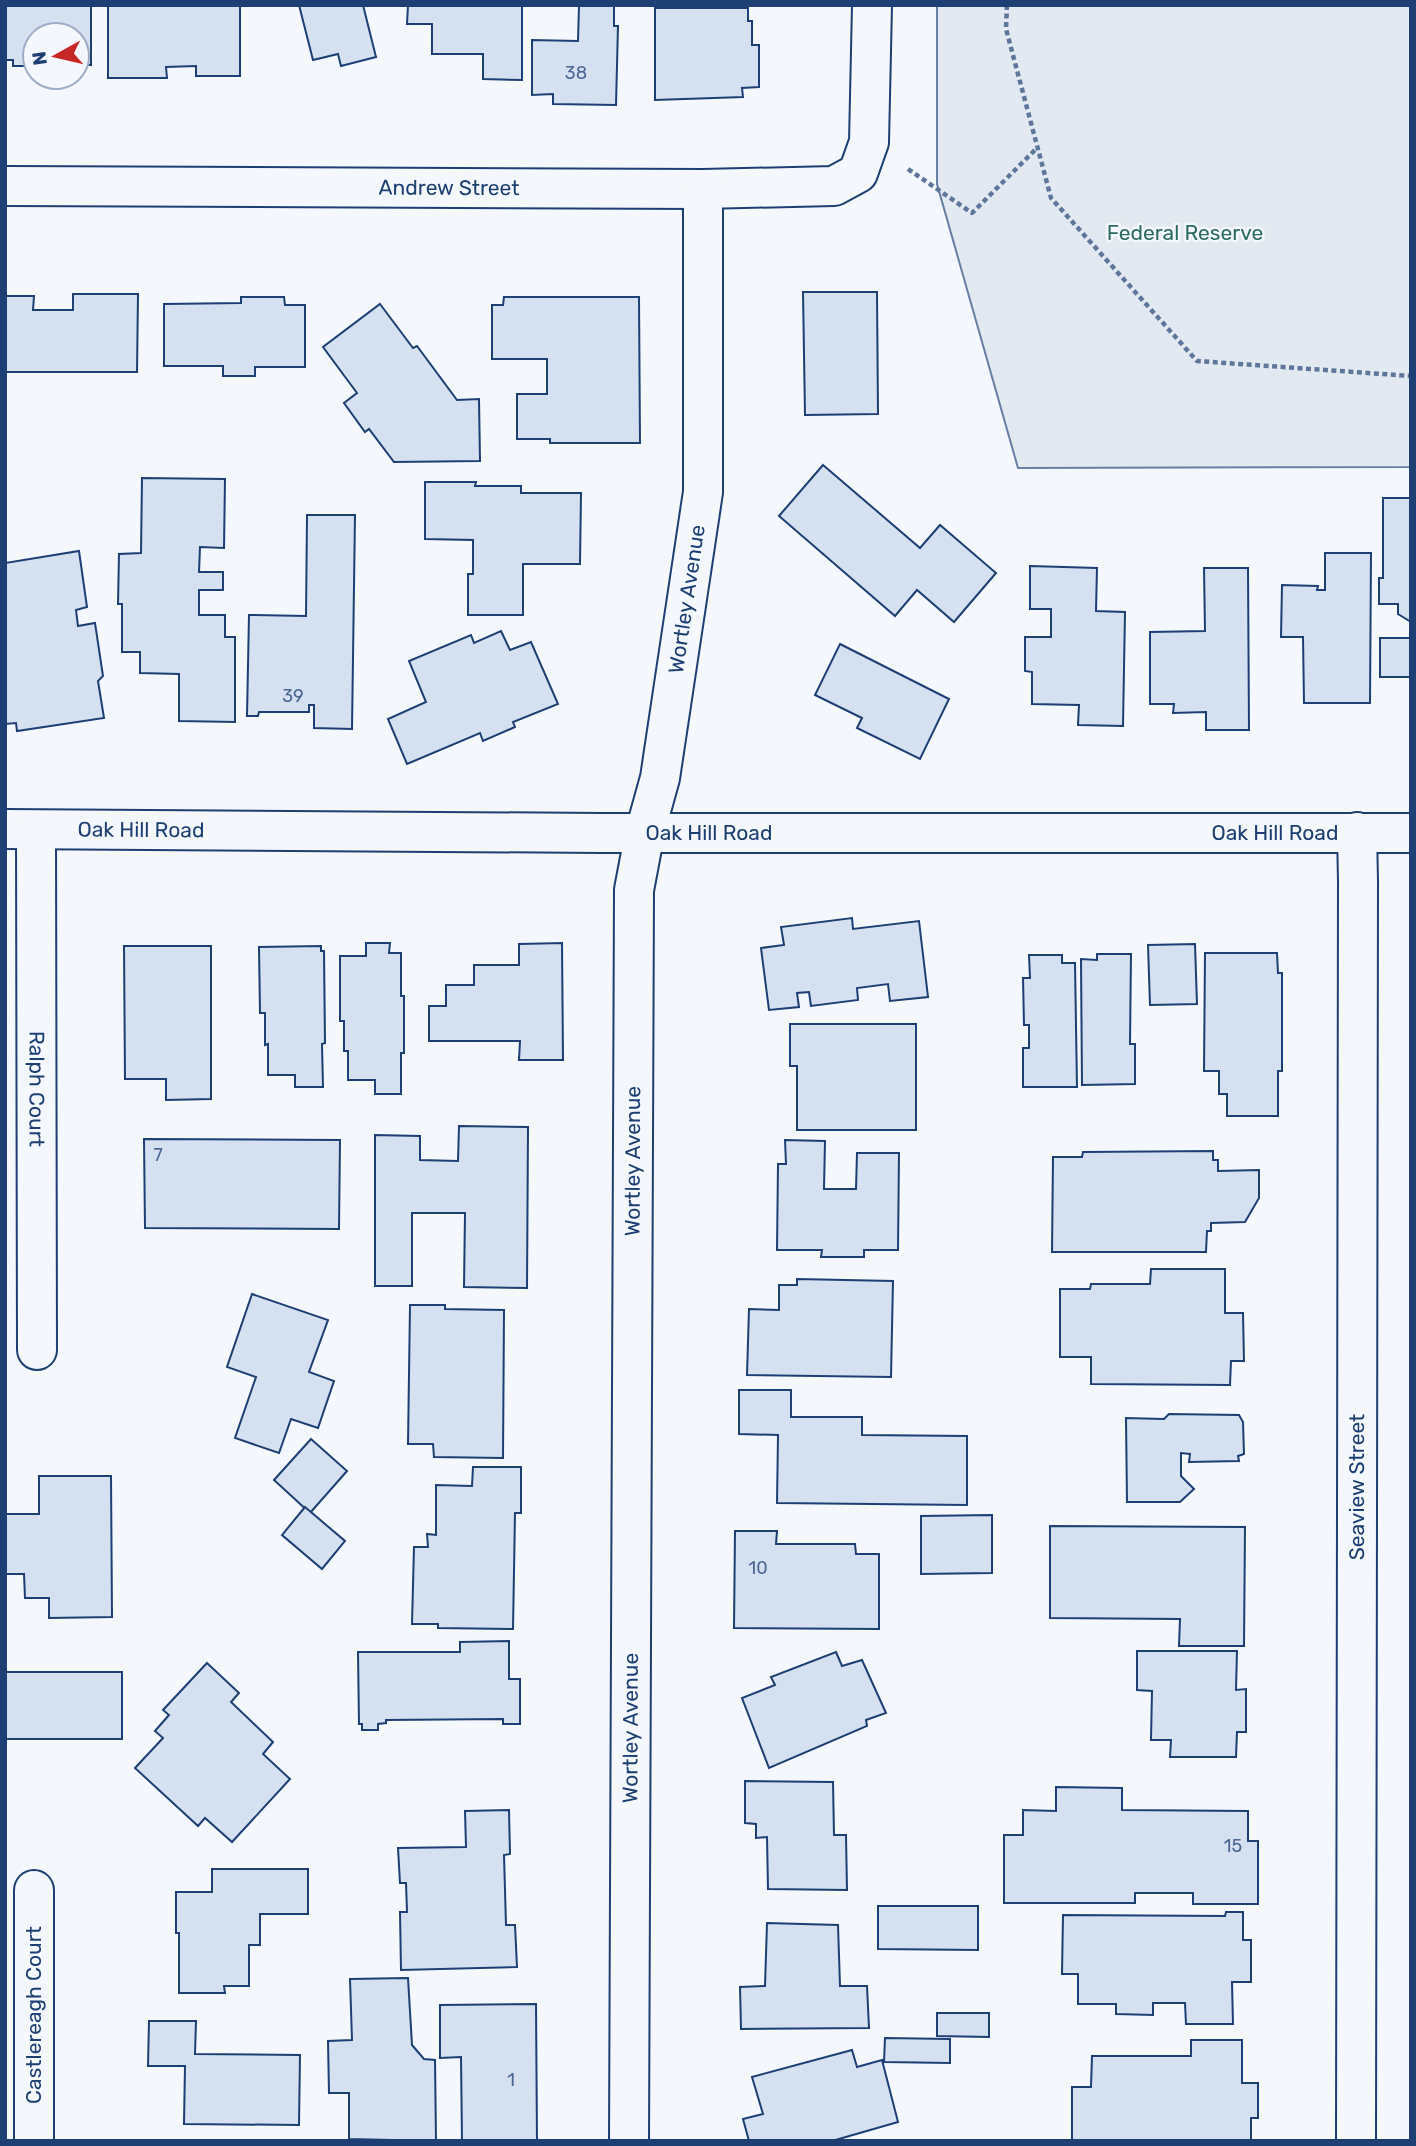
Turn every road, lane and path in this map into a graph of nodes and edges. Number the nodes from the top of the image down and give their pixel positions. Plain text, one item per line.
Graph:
1 (872, 5) edge
2 (1007, 5) edge
3 (869, 142) junction
4 (1037, 147) junction
5 (5, 186) edge
6 (703, 188) junction
7 (1411, 376) edge
8 (21, 830) edge
9 (645, 832) junction
10 (1357, 832) junction
11 (1411, 833) edge
12 (37, 1350) dead end
13 (34, 1890) dead end
14 (34, 2141) edge
15 (629, 2141) edge
16 (1356, 2141) edge

1 - 3 street
2 - 4 path
3 - 4 path
3 - 6 street, Andrew Street
4 - 7 path
5 - 6 street, Andrew Street
6 - 9 street, Wortley Avenue
8 - 9 street, Oak Hill Road
8 - 12 street, Ralph Court
9 - 10 street, Oak Hill Road
9 - 15 street, Wortley Avenue
10 - 11 street, Oak Hill Road
10 - 16 street, Seaview Street
13 - 14 street, Castlereagh Court

